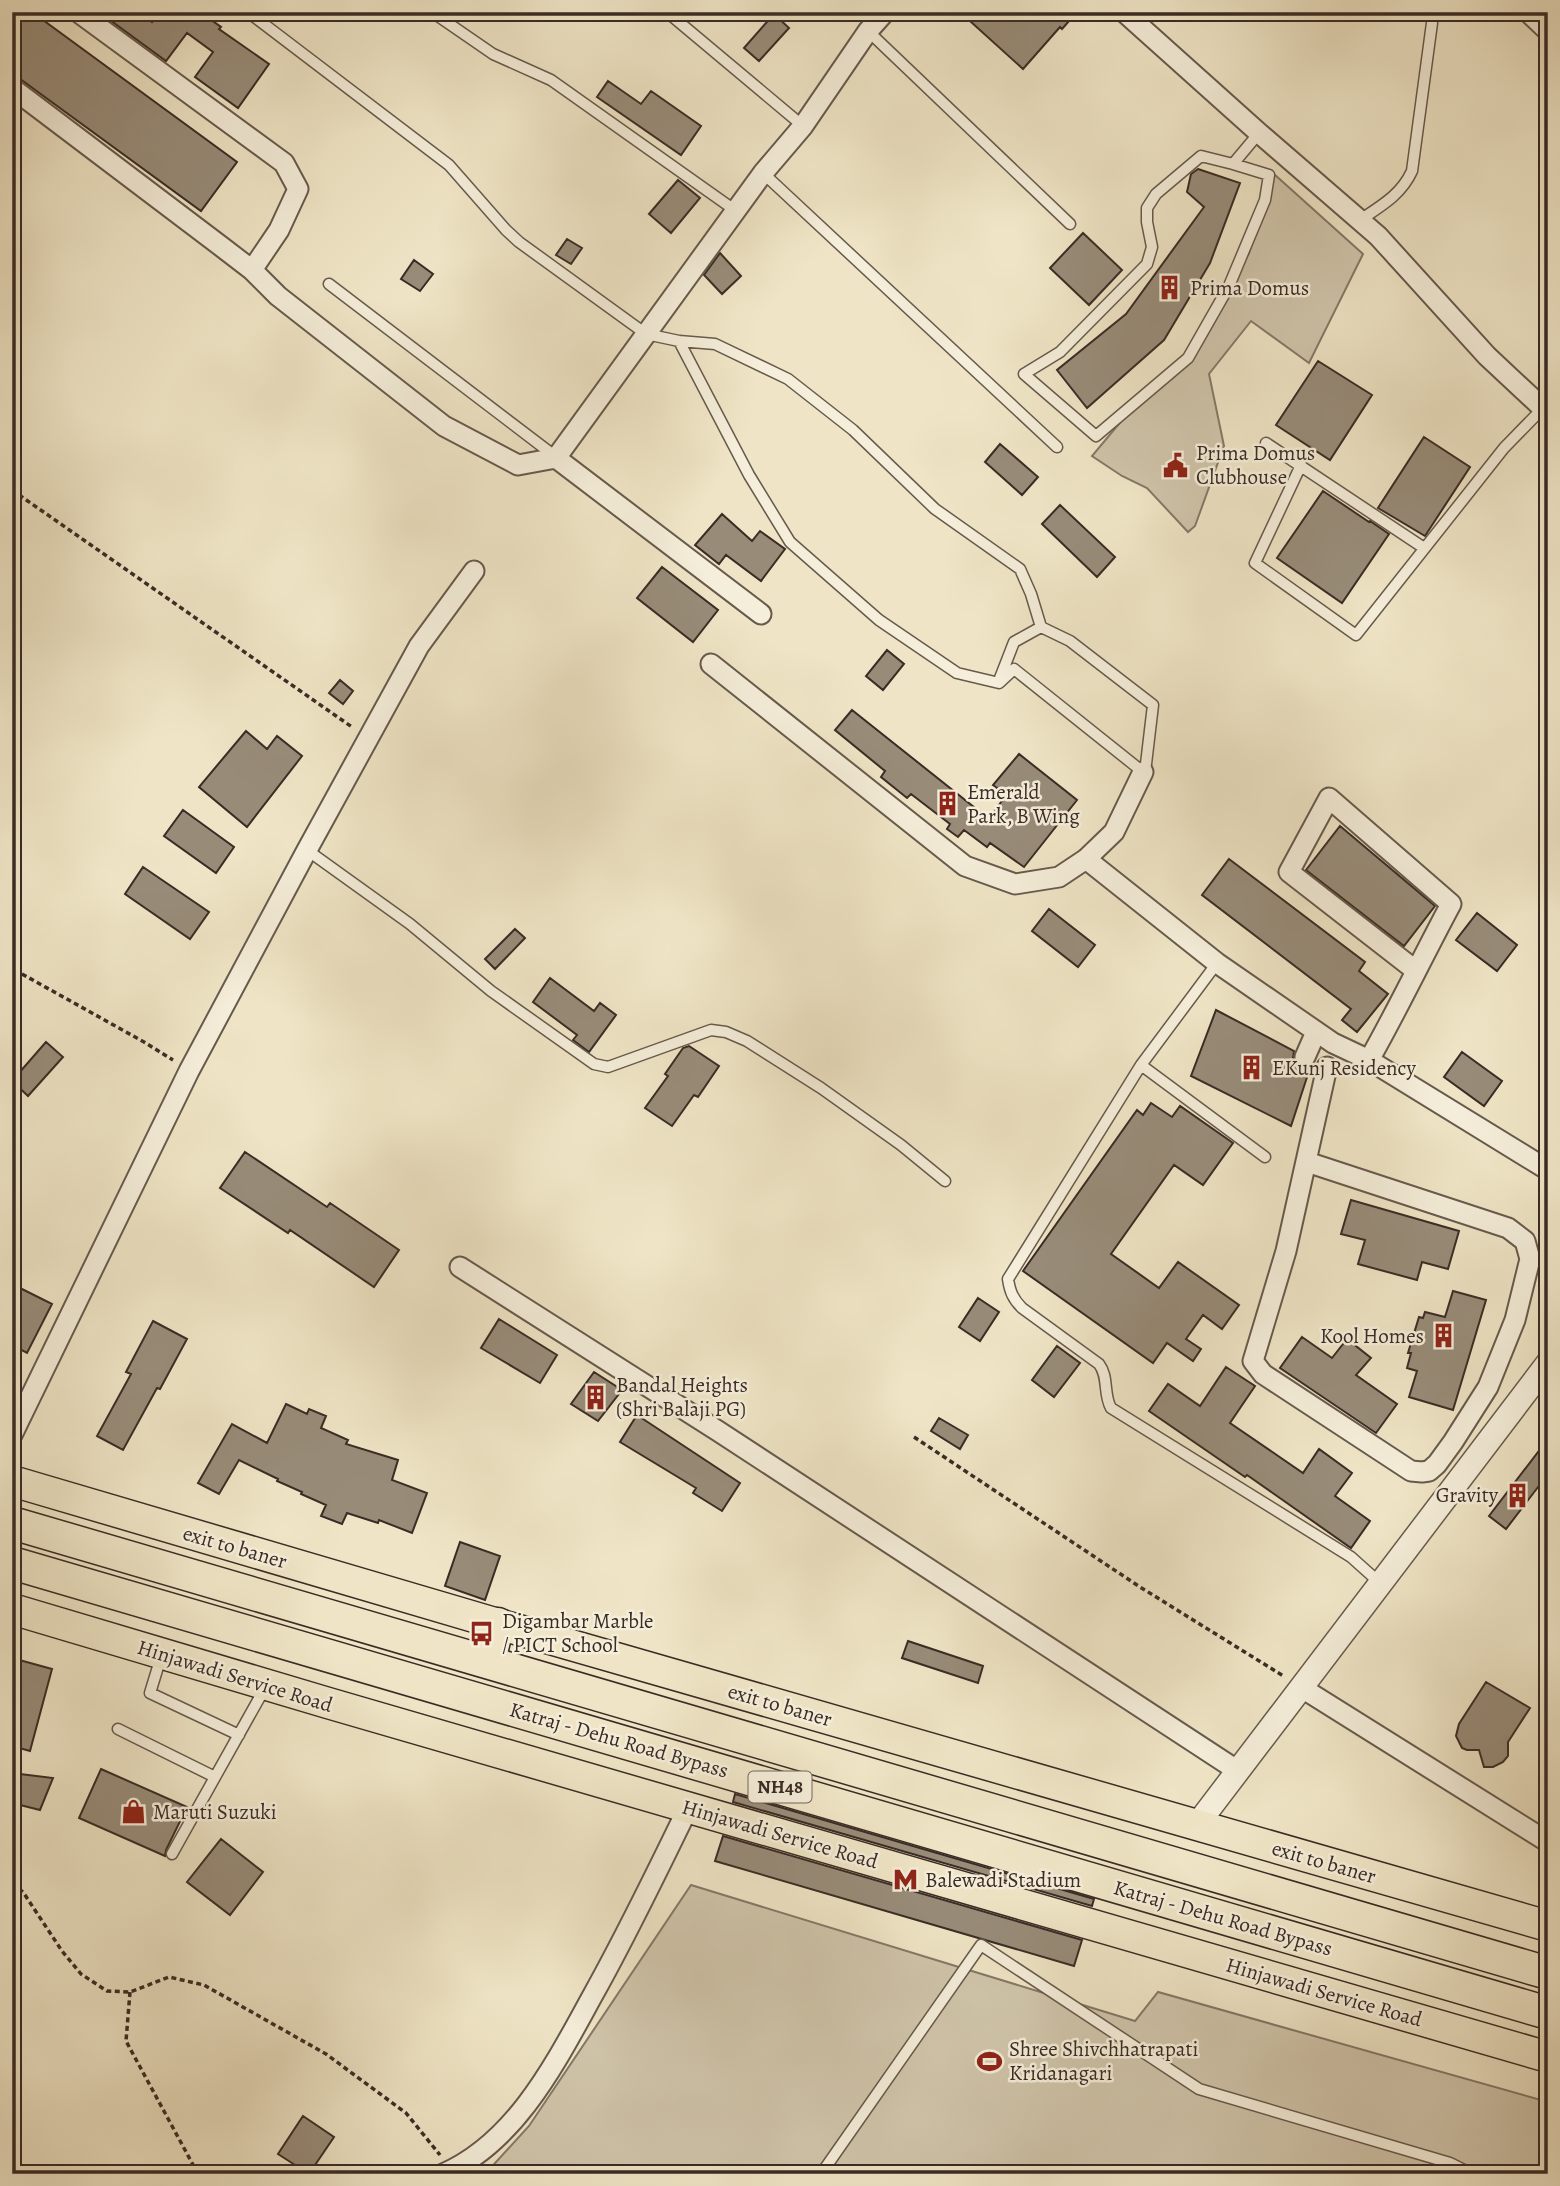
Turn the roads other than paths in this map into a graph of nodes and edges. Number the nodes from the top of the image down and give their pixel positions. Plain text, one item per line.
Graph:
1 (78, 12) edge
2 (248, 12) edge
3 (432, 12) edge
4 (667, 12) edge
5 (885, 12) edge
6 (1124, 12) edge
7 (1528, 12) edge
8 (1432, 23) dead end
9 (868, 31) junction
10 (1548, 31) edge
11 (12, 88) edge
12 (803, 126) junction
13 (1259, 133) junction
14 (1233, 164) junction
15 (763, 173) junction
16 (736, 211) junction
17 (1360, 220) junction
18 (1070, 224) dead end
19 (251, 270) junction
20 (329, 284) dead end
21 (646, 334) junction
22 (678, 341) junction
23 (1545, 411) edge
24 (1266, 443) dead end
25 (1057, 447) dead end
26 (556, 458) junction
27 (1301, 465) junction
28 (1424, 548) junction
29 (474, 571) dead end
30 (761, 614) dead end
31 (1041, 627) junction
32 (711, 664) dead end
33 (999, 682) junction
34 (1143, 772) junction
35 (307, 850) junction
36 (1086, 859) junction
37 (1217, 963) junction
38 (1415, 970) junction
39 (1316, 1032) junction
40 (1305, 1057) dead end
41 (1368, 1060) junction
42 (1141, 1065) junction
43 (1327, 1067) dead end
44 (1265, 1157) dead end
45 (1307, 1162) junction
46 (1548, 1170) edge
47 (945, 1181) dead end
48 (460, 1267) dead end
49 (1548, 1363) edge
50 (12, 1434) edge
51 (12, 1481) edge
52 (12, 1523) edge
53 (12, 1563) edge
54 (1381, 1584) junction
55 (12, 1609) edge
56 (498, 1624) junction
57 (162, 1654) junction
58 (489, 1661) junction
59 (267, 1685) junction
60 (1302, 1688) junction
61 (118, 1729) dead end
62 (239, 1735) junction
63 (1238, 1771) junction
64 (215, 1777) junction
65 (688, 1808) junction
66 (1196, 1826) junction
67 (1548, 1842) edge
68 (172, 1854) dead end
69 (1548, 1926) edge
70 (1548, 1973) edge
71 (1548, 2013) edge
72 (1548, 2057) edge
73 (448, 2172) edge
74 (821, 2174) edge
75 (1472, 2174) edge

1 - 19 street
2 - 21 lane
3 - 16 lane
4 - 12 lane
5 - 9 street
6 - 13 street
7 - 10 street
8 - 17 lane
9 - 12 street
9 - 18 lane
11 - 19 street
12 - 15 street
13 - 14 lane
13 - 17 street
14 - 14 lane
15 - 16 street
15 - 25 lane
16 - 21 street
17 - 23 street
19 - 26 street
20 - 26 lane
21 - 22 lane
21 - 26 street
22 - 31 lane
22 - 33 lane
23 - 28 lane
24 - 27 lane
26 - 30 street
27 - 28 lane
27 - 28 lane
29 - 35 street
31 - 33 lane
31 - 34 lane
32 - 36 street
33 - 34 lane
34 - 36 street
35 - 47 lane
35 - 50 street
36 - 37 street
37 - 39 street
37 - 42 lane
38 - 38 street
38 - 41 street
39 - 40 street
39 - 41 street
41 - 46 street
42 - 44 lane
42 - 54 lane
43 - 45 street
45 - 45 street
48 - 63 street
49 - 54 street
51 - 56 main road, exit to baner
52 - 58 highway, Katraj - Dehu Road Bypass / NH48
53 - 71 highway, Katraj - Dehu Road Bypass / NH48
54 - 60 street
55 - 57 main road, Hinjawadi Service Road
56 - 58 highway
56 - 66 main road, exit to baner
57 - 59 main road, Hinjawadi Service Road
57 - 62 lane
58 - 70 highway, Katraj - Dehu Road Bypass / NH48
59 - 62 lane
59 - 65 main road, Hinjawadi Service Road
60 - 63 street
60 - 67 street
61 - 64 lane
62 - 64 lane
63 - 66 street
64 - 68 lane
65 - 72 main road, Hinjawadi Service Road
65 - 73 street
66 - 69 main road, exit to baner
74 - 75 lane

